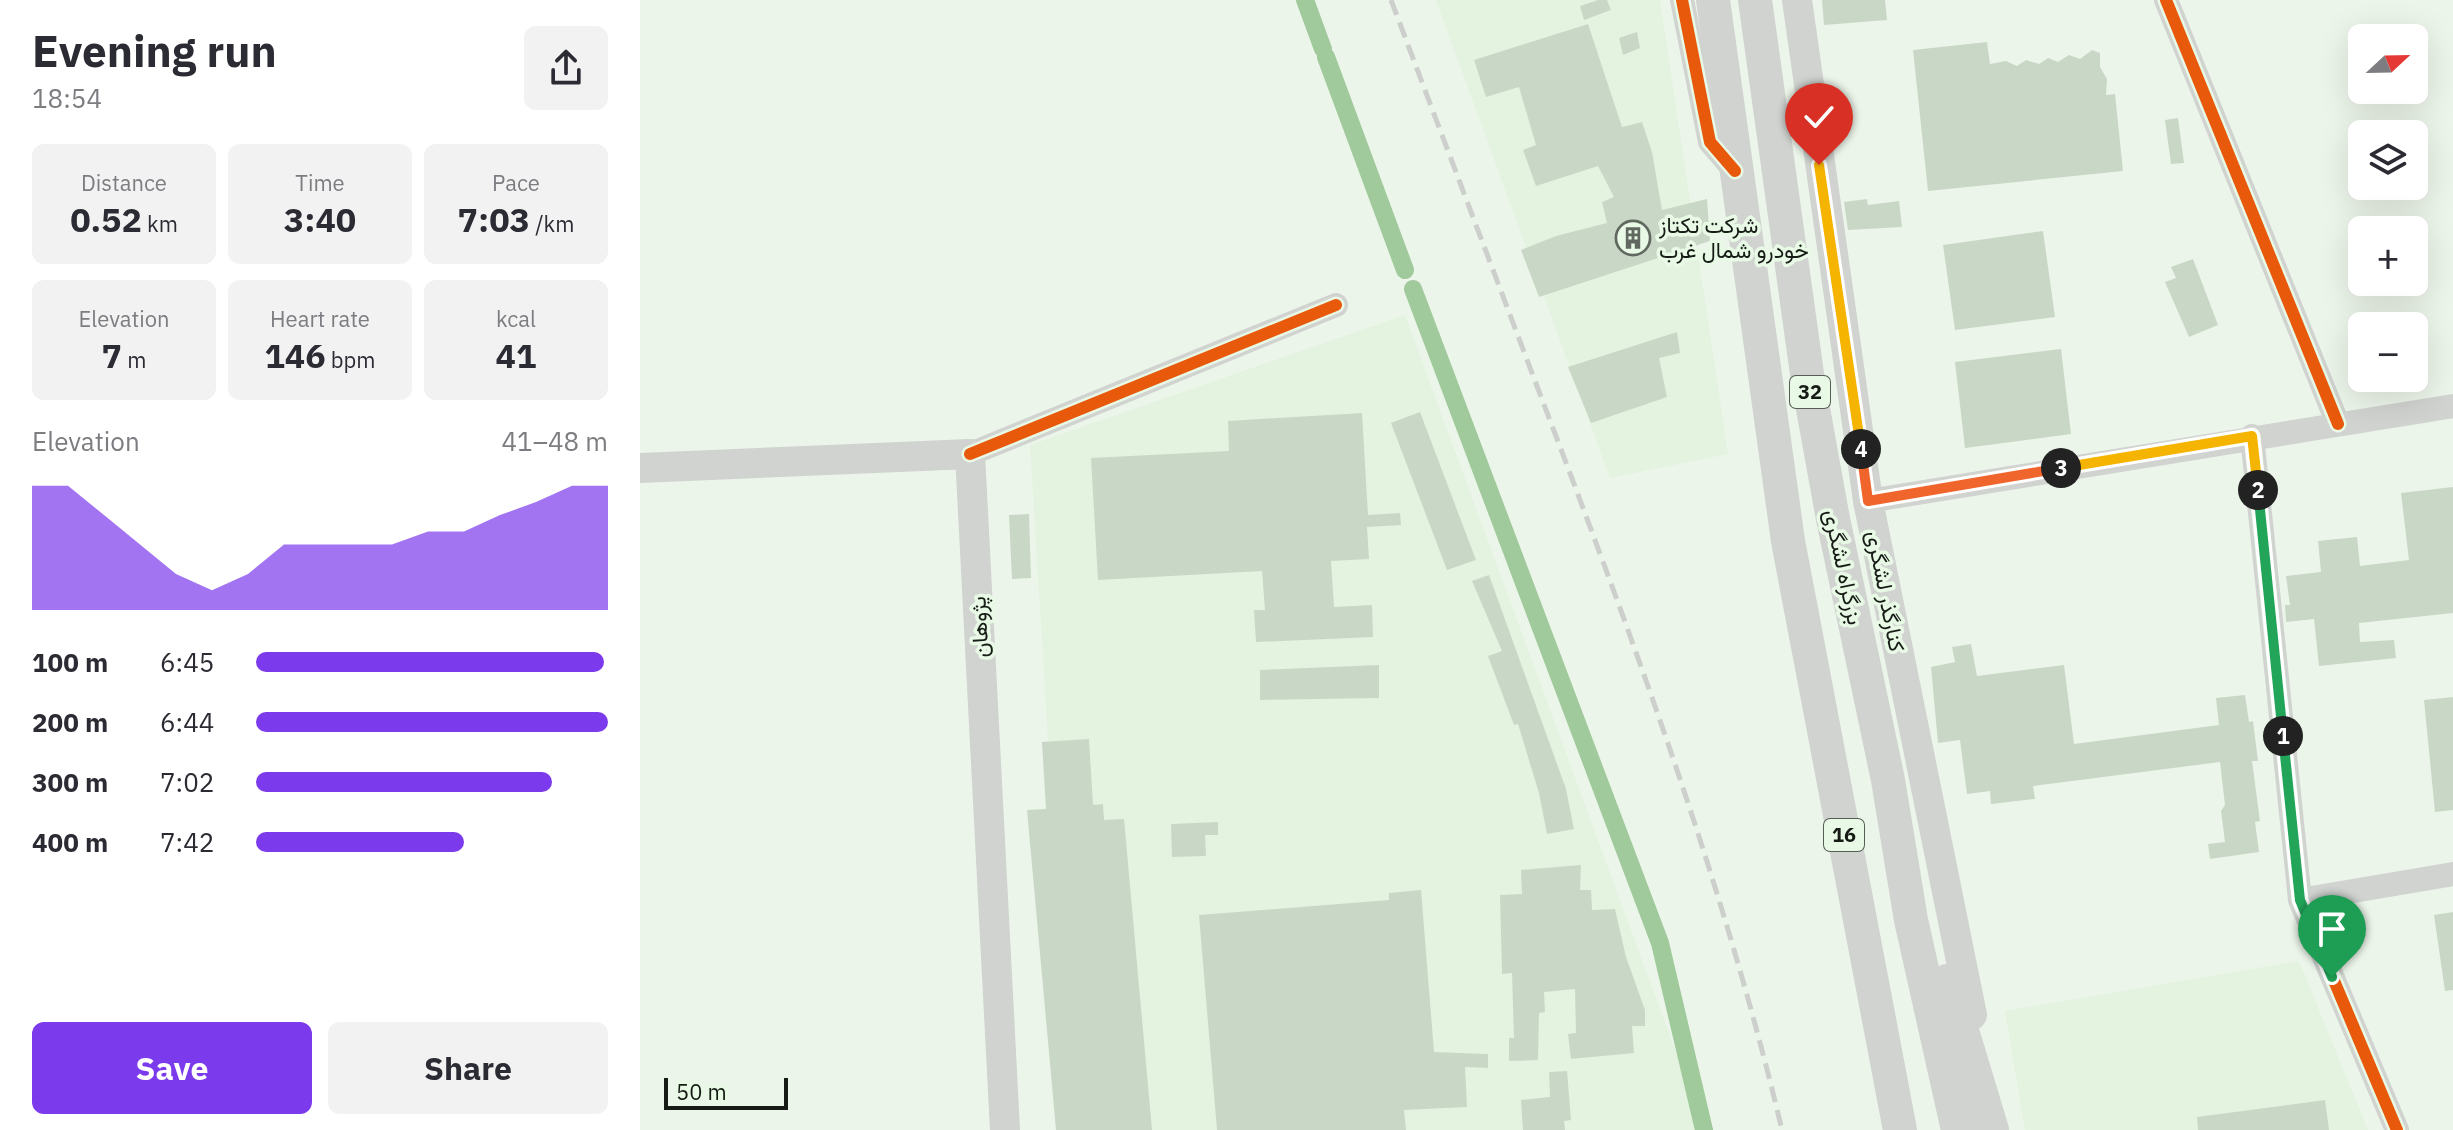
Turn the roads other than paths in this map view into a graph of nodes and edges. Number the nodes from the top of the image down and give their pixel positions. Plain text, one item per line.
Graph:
1 (1682, 0) edge
2 (1713, 0) edge
3 (1755, 0) edge
4 (1797, 0) edge
5 (2166, 0) edge
6 (1735, 171) junction
7 (1336, 305) dead end
8 (2453, 406) edge
9 (2338, 424) junction
10 (2252, 436) junction
11 (970, 454) junction
12 (640, 468) edge
13 (1868, 501) junction
14 (1788, 541) joint
15 (1888, 780) junction
16 (2453, 874) edge
17 (2300, 900) junction
18 (1005, 1130) edge
19 (1900, 1130) edge
20 (1958, 1130) edge
21 (1995, 1130) edge
22 (2397, 1130) edge

1 - 6 street
2 - 6 highway, 32
3 - 15 highway, بزرگراه لشگری / 32
4 - 13 main road, کنارگذر لشگری
5 - 9 street
6 - 14 highway, 32
7 - 11 street
8 - 9 street
9 - 10 street
10 - 13 street
10 - 17 street
11 - 12 main road
11 - 18 main road, پژوهان
13 - 21 main road, کنارگذر لشگری
14 - 19 highway, 16
15 - 20 highway, بزرگراه لشگری / 16
15 - 21 highway
16 - 17 street
17 - 22 street

